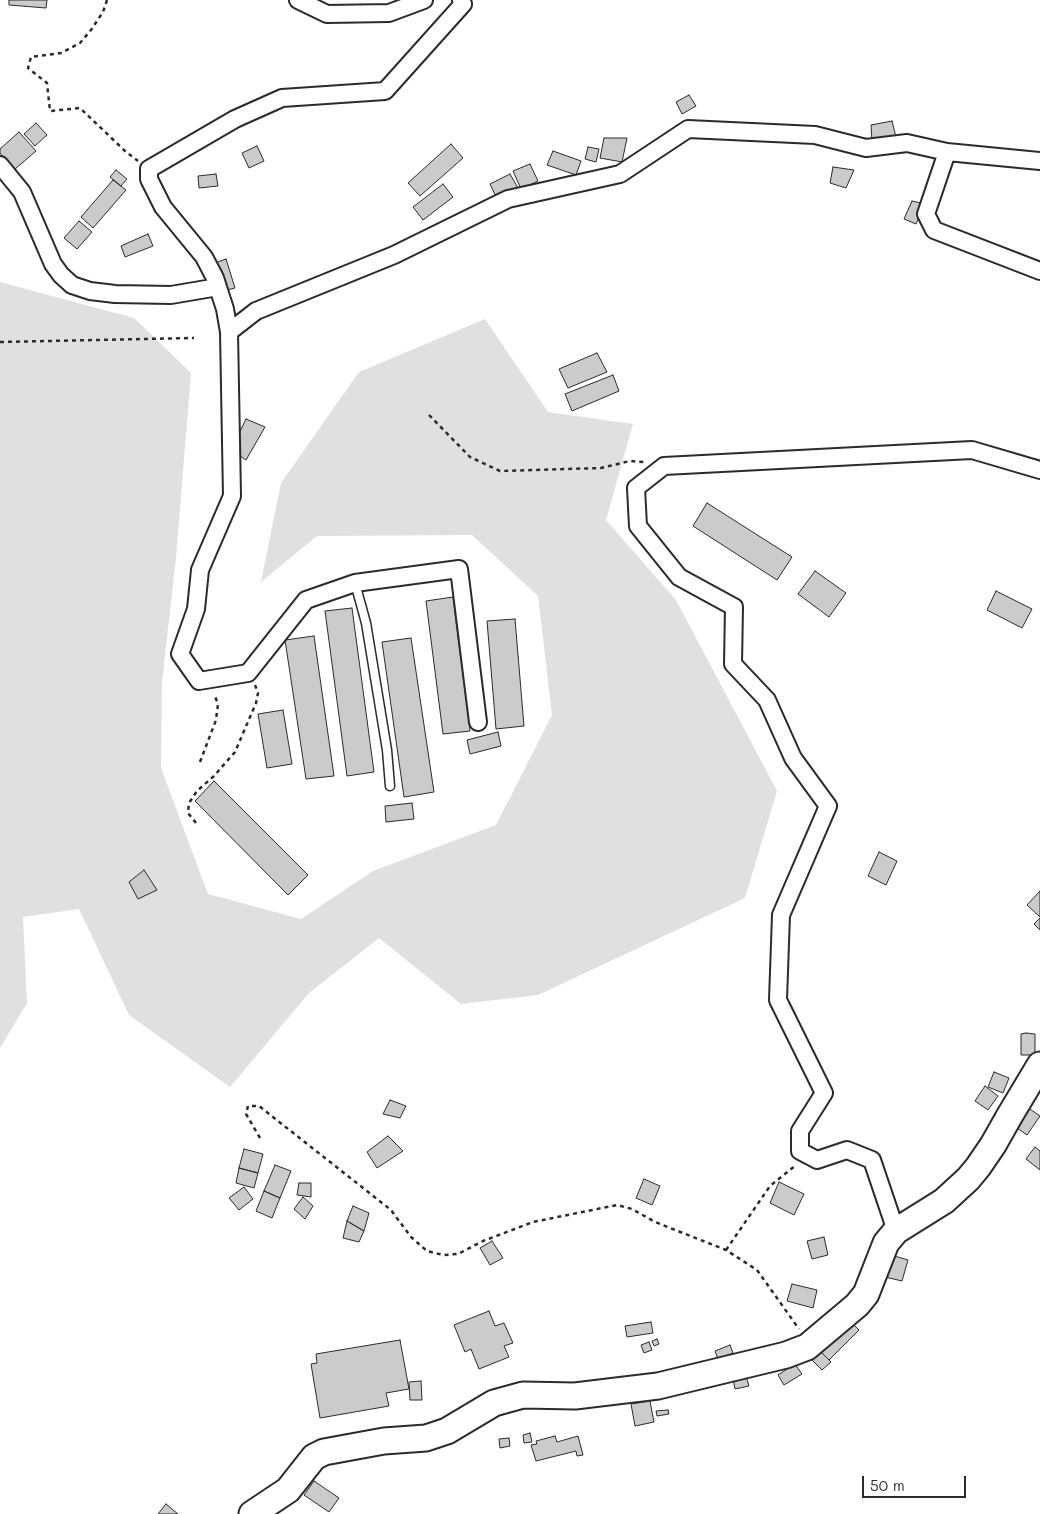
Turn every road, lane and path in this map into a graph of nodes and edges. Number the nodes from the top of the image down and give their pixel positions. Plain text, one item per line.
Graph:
1 (107, 0) edge
2 (298, 0) edge
3 (424, 0) edge
4 (460, 0) edge
5 (947, 152) junction
6 (1040, 161) edge
7 (0, 165) edge
8 (148, 169) junction
9 (1040, 271) edge
10 (218, 287) junction
11 (229, 332) junction
12 (194, 338) dead end
13 (0, 342) edge
14 (429, 415) dead end
15 (647, 462) dead end
16 (1040, 470) edge
17 (355, 583) junction
18 (248, 673) junction
19 (199, 681) junction
20 (478, 722) dead end
21 (200, 762) dead end
22 (390, 786) dead end
23 (196, 823) dead end
24 (1040, 1066) edge
25 (260, 1138) dead end
26 (808, 1155) junction
27 (896, 1231) junction
28 (726, 1250) junction
29 (807, 1346) junction
30 (252, 1514) edge

1 - 8 path
2 - 3 street
4 - 8 street
5 - 6 street
5 - 9 street
5 - 11 street
7 - 10 street
8 - 10 street
10 - 11 street
11 - 19 street
12 - 13 path
14 - 15 path
16 - 26 street
17 - 18 street
17 - 20 street
17 - 22 lane
18 - 19 street
18 - 23 path
19 - 21 path
24 - 27 main road
25 - 28 path
26 - 27 street
26 - 28 path
27 - 29 main road
28 - 29 path
29 - 30 main road

